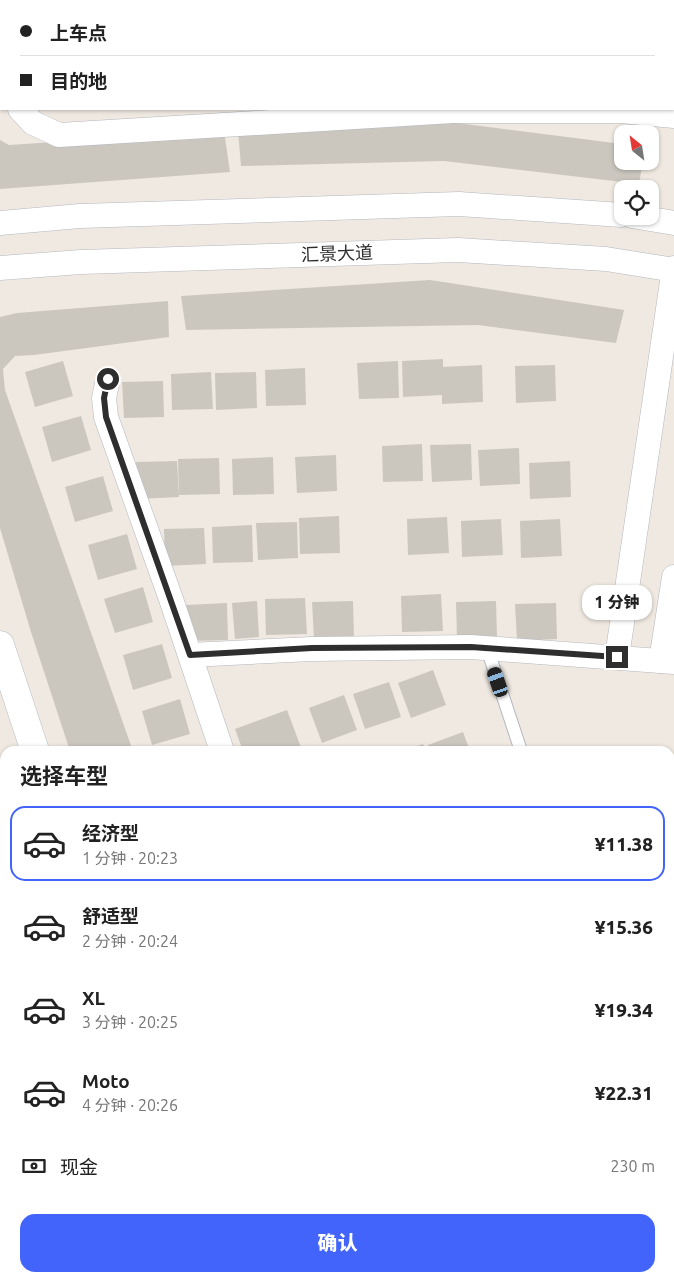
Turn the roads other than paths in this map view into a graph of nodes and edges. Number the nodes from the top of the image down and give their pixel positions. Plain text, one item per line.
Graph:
1 (21, 110) edge
2 (674, 116) edge
3 (614, 214) edge
4 (659, 220) edge
5 (0, 223) edge
6 (674, 223) edge
7 (0, 268) edge
8 (674, 269) edge
9 (108, 379) dead end
10 (674, 577) edge
11 (0, 645) edge
12 (487, 648) junction
13 (190, 655) junction
14 (617, 657) junction
15 (668, 661) edge
16 (33, 746) edge
17 (220, 746) edge
18 (519, 746) edge

1 - 2 street
3 - 5 street
4 - 6 street
7 - 8 street, 汇景大道
8 - 14 street
9 - 13 street
10 - 15 street
11 - 16 main road
12 - 13 street
12 - 14 street
12 - 18 lane
13 - 17 street
14 - 15 street

